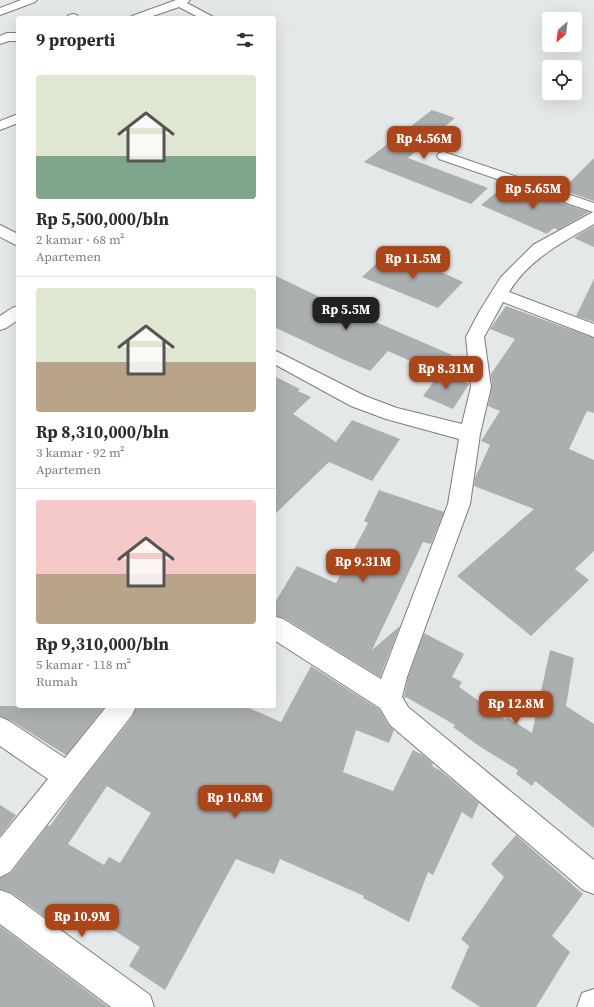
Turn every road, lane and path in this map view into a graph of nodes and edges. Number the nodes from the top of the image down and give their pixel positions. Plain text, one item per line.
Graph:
1 (21, 1) edge
2 (182, 1) edge
3 (0, 12) edge
4 (141, 16) edge
5 (206, 16) edge
6 (16, 37) edge
7 (0, 40) edge
8 (16, 119) edge
9 (0, 126) edge
10 (444, 156) dead end
11 (594, 208) edge
12 (594, 217) edge
13 (499, 294) junction
14 (16, 313) edge
15 (0, 324) edge
16 (594, 331) edge
17 (276, 357) edge
18 (470, 434) junction
19 (276, 628) edge
20 (389, 699) junction
21 (121, 708) edge
22 (0, 730) edge
23 (67, 776) junction
24 (0, 862) edge
25 (594, 879) edge
26 (0, 905) edge
27 (137, 1007) edge

1 - 3 street
2 - 4 street
2 - 5 street
6 - 7 street
8 - 9 street
10 - 11 street
12 - 13 street
13 - 16 street
13 - 18 street
14 - 15 street
17 - 18 street
18 - 20 street
19 - 20 street
20 - 25 street
21 - 23 street
22 - 23 street
23 - 24 street
26 - 27 street

